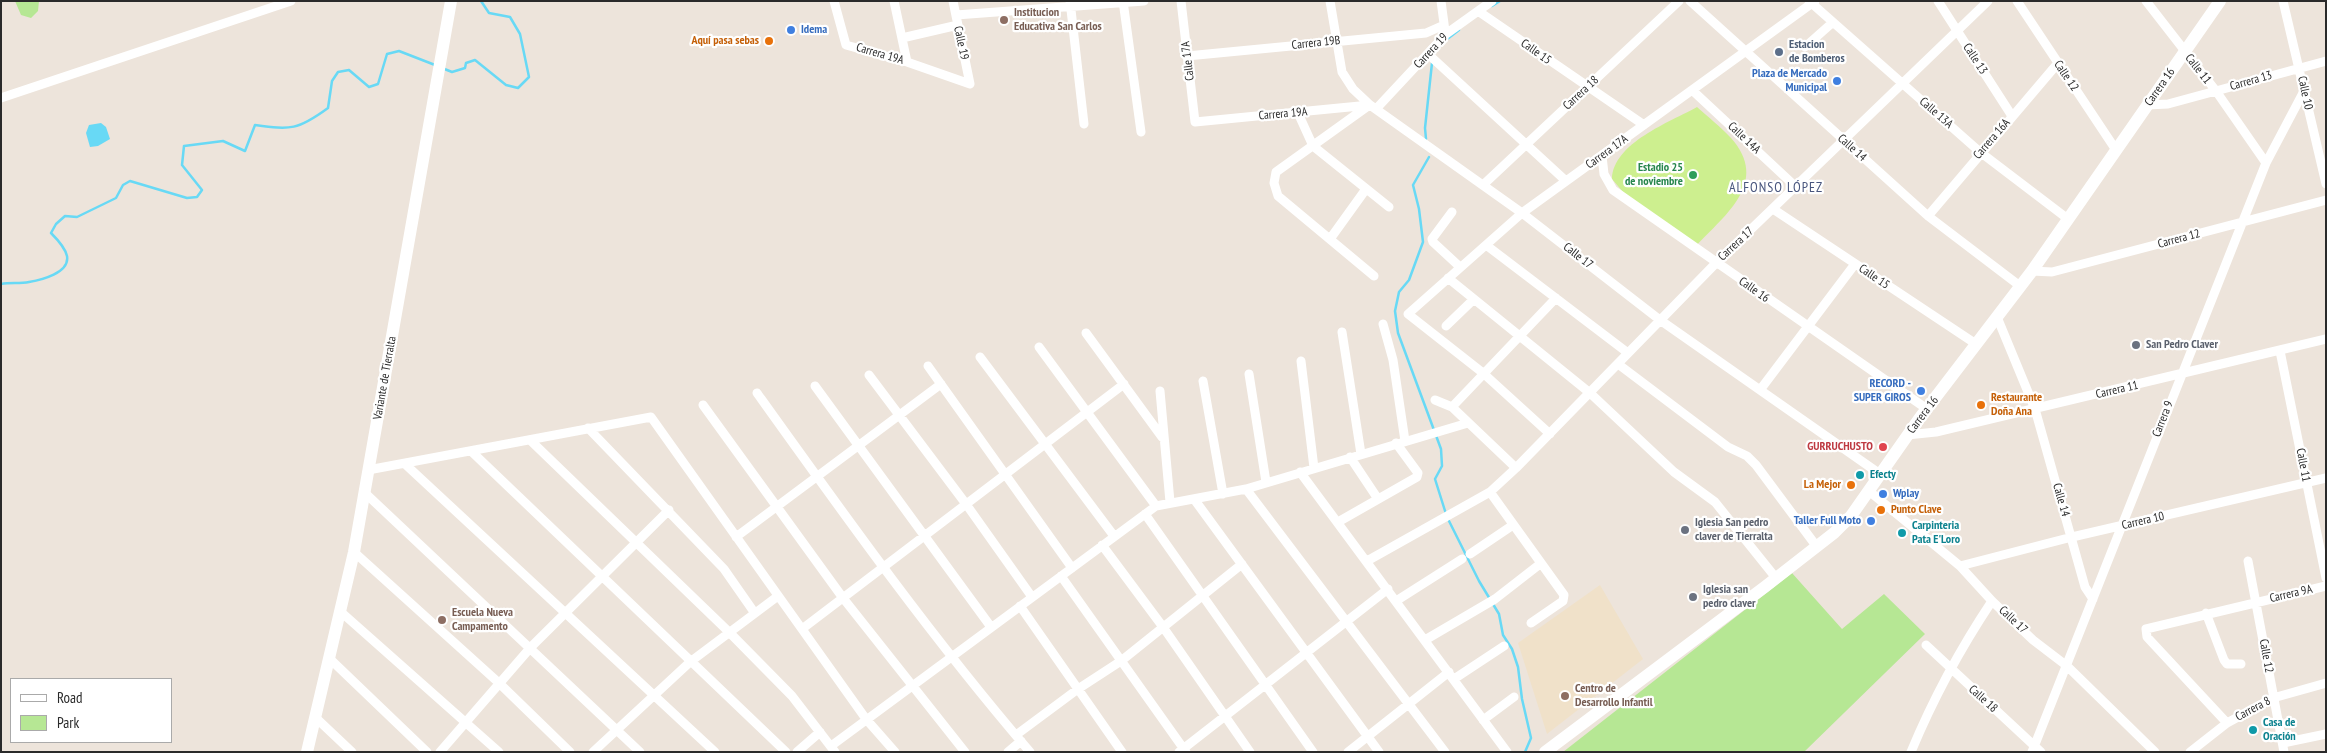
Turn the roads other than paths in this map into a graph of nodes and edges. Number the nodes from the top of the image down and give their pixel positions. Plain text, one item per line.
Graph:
1 (291, 1) edge
2 (451, 1) edge
3 (894, 1) edge
4 (953, 1) edge
5 (1144, 1) edge
6 (1181, 1) edge
7 (1330, 1) edge
8 (1440, 1) edge
9 (1492, 1) edge
10 (1679, 1) edge
11 (1690, 1) edge
12 (1938, 1) edge
13 (1988, 1) edge
14 (2017, 1) edge
15 (2146, 1) edge
16 (2220, 1) edge
17 (2284, 1) edge
18 (837, 2) edge
19 (1123, 2) edge
20 (1812, 2) edge
21 (1071, 5) edge
22 (1478, 11) junction
23 (956, 15) junction
24 (1832, 23) junction
25 (958, 25) junction
26 (1445, 29) junction
27 (1957, 32) junction
28 (902, 38) junction
29 (1336, 41) junction
30 (1805, 48) dead end
31 (1745, 51) junction
32 (2184, 51) junction
33 (1428, 54) junction
34 (1187, 56) junction
35 (2326, 61) edge
36 (907, 62) junction
37 (2058, 63) junction
38 (2300, 68) junction
39 (970, 84) joint
40 (1903, 84) junction
41 (1587, 87) junction
42 (1692, 90) junction
43 (2216, 91) junction
44 (2304, 91) junction
45 (1, 98) edge
46 (2147, 105) junction
47 (1373, 107) junction
48 (1298, 113) junction
49 (2012, 116) junction
50 (1195, 122) joint
51 (1084, 124) dead end
52 (1644, 126) junction
53 (1141, 132) dead end
54 (1844, 141) junction
55 (1313, 146) junction
56 (1525, 146) junction
57 (2116, 150) junction
58 (1980, 152) junction
59 (1602, 156) junction
60 (2266, 163) junction
61 (1566, 182) junction
62 (2326, 184) edge
63 (1483, 185) junction
64 (1796, 187) junction
65 (1366, 189) junction
66 (2326, 200) edge
67 (1389, 208) dead end
68 (1773, 209) junction
69 (1452, 212) dead end
70 (1522, 214) junction
71 (1928, 216) junction
72 (2068, 219) junction
73 (2241, 223) junction
74 (1330, 239) junction
75 (1486, 244) junction
76 (1716, 263) junction
77 (1855, 264) junction
78 (1460, 267) junction
79 (2032, 271) junction
80 (1374, 276) dead end
81 (1448, 278) junction
82 (2020, 286) junction
83 (1556, 298) junction
84 (1474, 299) junction
85 (1997, 316) junction
86 (1660, 320) junction
87 (1383, 324) dead end
88 (1446, 326) dead end
89 (1807, 326) junction
90 (1342, 332) dead end
91 (1086, 333) dead end
92 (1519, 335) junction
93 (2326, 339) edge
94 (1976, 344) junction
95 (1039, 347) dead end
96 (2280, 351) junction
97 (1628, 353) junction
98 (980, 357) dead end
99 (1301, 361) dead end
100 (1618, 364) junction
101 (928, 366) dead end
102 (1483, 373) junction
103 (1249, 374) dead end
104 (869, 375) dead end
105 (2180, 375) junction
106 (1203, 381) dead end
107 (941, 384) junction
108 (1124, 384) junction
109 (815, 386) dead end
110 (1760, 390) junction
111 (1160, 391) dead end
112 (757, 393) dead end
113 (1590, 393) junction
114 (1435, 400) dead end
115 (703, 404) dead end
116 (1452, 407) junction
117 (1927, 409) junction
118 (2034, 409) junction
119 (1087, 412) junction
120 (900, 415) junction
121 (1468, 422) junction
122 (588, 428) junction
123 (1550, 434) junction
124 (1907, 435) junction
125 (1162, 437) junction
126 (530, 440) junction
127 (1400, 442) junction
128 (1046, 445) junction
129 (859, 446) junction
130 (470, 451) junction
131 (1361, 454) junction
132 (1350, 457) junction
133 (406, 464) junction
134 (1314, 468) junction
135 (1516, 468) junction
136 (368, 470) junction
137 (1300, 472) junction
138 (1880, 474) junction
139 (1005, 475) junction
140 (817, 477) junction
141 (2326, 478) edge
142 (1266, 482) junction
143 (2306, 482) junction
144 (1246, 489) junction
145 (1869, 491) junction
146 (364, 492) junction
147 (1490, 492) junction
148 (1223, 494) junction
149 (1194, 499) junction
150 (1378, 499) junction
151 (1170, 502) junction
152 (966, 504) junction
153 (777, 506) junction
154 (1156, 506) junction
155 (669, 510) junction
156 (1145, 514) junction
157 (1338, 522) junction
158 (1513, 524) junction
159 (2122, 526) junction
160 (924, 536) junction
161 (1114, 536) junction
162 (736, 537) junction
163 (2072, 537) junction
164 (635, 543) junction
165 (1102, 546) junction
166 (1817, 547) junction
167 (354, 552) junction
168 (2248, 560) dead end
169 (1367, 561) junction
170 (1242, 564) junction
171 (1540, 564) junction
172 (1960, 566) junction
173 (883, 568) junction
174 (1072, 568) junction
175 (601, 576) junction
176 (1061, 576) junction
177 (1776, 578) junction
178 (2326, 578) edge
179 (2326, 586) edge
180 (1388, 589) junction
181 (778, 596) junction
182 (1032, 597) junction
183 (1202, 597) junction
184 (843, 598) junction
185 (2093, 599) junction
186 (1396, 601) junction
187 (1992, 601) junction
188 (2257, 602) junction
189 (1020, 606) junction
190 (341, 612) junction
191 (565, 612) junction
192 (754, 612) junction
193 (2206, 613) junction
194 (1346, 622) junction
195 (1531, 623) dead end
196 (991, 627) junction
197 (1163, 627) junction
198 (802, 629) junction
199 (730, 633) junction
200 (1425, 640) junction
201 (1926, 645) dead end
202 (531, 646) junction
203 (1504, 646) dead end
204 (1307, 653) junction
205 (951, 657) junction
206 (330, 659) junction
207 (1121, 661) junction
208 (690, 662) junction
209 (2241, 664) dead end
210 (2067, 666) junction
211 (1951, 670) junction
212 (1451, 676) junction
213 (499, 683) junction
214 (2326, 683) edge
215 (1266, 684) junction
216 (911, 686) junction
217 (1078, 689) junction
218 (654, 695) junction
219 (1514, 697) dead end
220 (2273, 698) junction
221 (1408, 704) junction
222 (1224, 717) junction
223 (316, 718) junction
224 (866, 719) junction
225 (1483, 720) junction
226 (467, 721) junction
227 (2227, 722) junction
228 (617, 729) junction
229 (820, 732) junction
230 (2326, 734) edge
231 (1368, 736) junction
232 (1019, 738) junction
233 (2284, 747) edge
234 (2033, 748) edge
235 (833, 749) edge
236 (1183, 751) edge
237 (307, 752) edge
238 (352, 752) edge
239 (427, 752) edge
240 (440, 752) edge
241 (499, 752) edge
242 (570, 752) edge
243 (593, 752) edge
244 (640, 752) edge
245 (715, 752) edge
246 (786, 752) edge
247 (796, 752) edge
248 (896, 752) edge
249 (965, 752) edge
250 (1008, 752) edge
251 (1030, 752) edge
252 (1122, 752) edge
253 (1250, 752) edge
254 (1313, 752) edge
255 (1348, 752) edge
256 (1379, 752) edge
257 (1445, 752) edge
258 (1507, 752) edge
259 (1545, 752) edge
260 (1911, 752) edge
261 (2041, 752) edge
262 (2155, 752) edge
263 (2190, 752) edge

1 - 45 street
2 - 136 main road, Variante de Tierralta
3 - 28 street
4 - 23 street, Calle 19
5 - 19 street
6 - 34 street, Calle 17A
7 - 29 street, Calle 17
8 - 26 street
9 - 22 street, Carrera 19
10 - 41 street, Carrera 18
11 - 31 street, Calle 14
12 - 27 street, Calle 13
13 - 27 street, Carrera 17
14 - 37 street, Calle 12
15 - 32 street, Calle 11
16 - 32 main road, Carrera 16
17 - 38 street, Calle 10
18 - 36 street, Carrera 19A
19 - 21 street
19 - 53 street
20 - 24 street, Calle 13A
20 - 31 street, Carrera 17A
21 - 23 street
21 - 51 street
22 - 26 street, Carrera 19
22 - 41 street, Calle 15
23 - 25 street, Calle 19
24 - 30 street
24 - 40 street, Calle 13A
25 - 28 street
25 - 39 street, Calle 19
26 - 29 street, Carrera 19B
26 - 33 street, Carrera 19
27 - 40 street, Carrera 17
27 - 49 street, Calle 13
28 - 36 street
29 - 34 street, Carrera 19B
29 - 47 street, Calle 17
31 - 42 street, Carrera 17A
31 - 54 street, Calle 14
32 - 43 street, Calle 11
32 - 46 main road, Carrera 16
33 - 47 street, Carrera 19
33 - 56 street
34 - 50 street, Calle 17A
35 - 38 street, Carrera 13
36 - 39 street, Carrera 19A
37 - 49 street, Carrera 16A
37 - 57 street, Calle 12
38 - 43 street, Carrera 13
38 - 44 street, Calle 10
40 - 54 street, Carrera 17
40 - 58 street, Calle 13A
41 - 52 street, Calle 15
41 - 56 street, Carrera 18
42 - 52 street, Carrera 17A
42 - 64 street, Calle 14A
43 - 46 street, Carrera 13
43 - 60 street, Calle 11
44 - 60 street, Carrera 9
44 - 62 street, Calle 10
46 - 57 main road, Carrera 16
47 - 48 street, Carrera 19A
47 - 55 street, Carrera 19
47 - 63 street, Calle 17
48 - 50 street, Carrera 19A
48 - 55 street
49 - 58 street, Carrera 16A
52 - 59 street, Carrera 17A
54 - 64 street, Carrera 17
54 - 71 street, Calle 14
55 - 65 street
55 - 74 street, Carrera 19
56 - 61 street
56 - 63 street, Carrera 18
57 - 72 main road, Carrera 16
58 - 71 street, Carrera 16A
58 - 72 street, Calle 13A
59 - 61 street, Carrera 17A
59 - 76 street, Calle 16
60 - 73 street, Carrera 9
61 - 70 street, Carrera 17A
63 - 70 street, Calle 17
64 - 68 street, Carrera 17
65 - 67 street
65 - 74 street
66 - 73 street, Carrera 12
68 - 76 street, Carrera 17
68 - 77 street, Calle 15
69 - 78 street
70 - 75 street, Carrera 17A
70 - 86 street, Calle 17
71 - 82 street, Calle 14
72 - 79 main road, Carrera 16
73 - 79 street, Carrera 12
73 - 105 street, Carrera 9
74 - 80 street
75 - 78 street, Carrera 17A
75 - 83 street
76 - 86 street, Carrera 17
76 - 89 street, Calle 16
77 - 89 street
77 - 94 street, Calle 15
78 - 81 street, Carrera 17A
79 - 82 main road, Carrera 16
81 - 84 street
81 - 102 street, Carrera 17A
82 - 85 main road, Carrera 16
83 - 92 street
83 - 97 street
84 - 88 street
84 - 92 street
85 - 94 main road, Carrera 16
85 - 118 street, Calle 14
86 - 97 street, Carrera 17
86 - 110 street, Calle 17
87 - 127 street
89 - 110 street
89 - 117 street, Calle 16
90 - 131 street
91 - 108 street
92 - 102 street
92 - 113 street
93 - 96 street, Carrera 11
94 - 117 main road, Carrera 16
95 - 119 street
96 - 105 street, Carrera 11
96 - 143 street, Calle 11
97 - 100 street, Carrera 17
98 - 128 street
99 - 134 street
100 - 113 street, Carrera 17
100 - 166 street
101 - 107 street
102 - 116 street
102 - 123 street
103 - 142 street
104 - 120 street
105 - 118 street, Carrera 11
105 - 159 street, Carrera 9
106 - 148 street
107 - 120 street
107 - 139 street
108 - 119 street
108 - 125 street
109 - 129 street
110 - 138 street, Calle 17
111 - 125 street
112 - 140 street
113 - 123 street, Carrera 17
113 - 177 street
114 - 116 street
115 - 153 street
116 - 121 street
117 - 124 main road, Carrera 16
118 - 124 street, Carrera 11
118 - 163 street, Calle 14
119 - 128 street
119 - 154 street
120 - 129 street
120 - 152 street
121 - 127 street
121 - 135 street
122 - 126 street
122 - 155 street
122 - 162 street
123 - 135 street, Carrera 17
124 - 138 main road, Carrera 16
125 - 151 street
126 - 130 street
126 - 164 street
127 - 131 street
127 - 150 street
128 - 139 street
128 - 161 street
129 - 140 street
129 - 160 street
130 - 133 street
130 - 175 street
131 - 132 street
132 - 134 street
132 - 150 street
133 - 136 street
133 - 191 street
134 - 137 street
135 - 147 street, Carrera 17
136 - 146 main road, Variante de Tierralta
137 - 142 street
137 - 157 street
138 - 145 main road, Carrera 16
139 - 152 street
139 - 174 street
140 - 153 street
140 - 173 street
141 - 143 street, Carrera 10
142 - 144 street
143 - 159 street, Carrera 10
143 - 178 street, Calle 11
144 - 148 street
144 - 194 street
145 - 166 main road, Carrera 16
145 - 172 street, Calle 17
146 - 167 main road, Variante de Tierralta
146 - 202 street
147 - 158 street
147 - 169 street, Carrera 17
148 - 149 street
149 - 151 street
149 - 170 street
150 - 157 street
151 - 154 street
152 - 160 street
152 - 182 street
153 - 162 street
153 - 184 street
154 - 156 street
155 - 164 street
155 - 192 street
156 - 161 street
156 - 183 street
157 - 169 street
158 - 171 street
158 - 186 street
159 - 163 street, Carrera 10
159 - 185 street, Carrera 9
160 - 173 street
160 - 196 street
161 - 165 street
162 - 181 street
163 - 172 street, Carrera 10
163 - 185 street, Calle 14
164 - 175 street
164 - 199 street
165 - 174 street
165 - 197 street
166 - 177 main road, Carrera 16
167 - 190 main road, Variante de Tierralta
167 - 213 street
168 - 188 street, Calle 12
169 - 180 street
170 - 183 street
170 - 204 street
171 - 195 street
171 - 200 street
172 - 187 street, Calle 17
173 - 184 street
173 - 205 street
174 - 176 street
175 - 191 street
175 - 208 street
176 - 182 street
176 - 207 street
177 - 259 main road, Carrera 16
179 - 188 street, Carrera 9A
180 - 186 street
180 - 194 street
181 - 192 street
181 - 198 street
182 - 189 street
183 - 197 street
183 - 215 street
184 - 198 street
184 - 216 street
185 - 210 street, Carrera 9
186 - 200 street
187 - 210 street, Calle 17
187 - 211 street
188 - 193 street, Carrera 9A
188 - 220 street, Calle 12
189 - 196 street
189 - 217 street
190 - 206 main road, Variante de Tierralta
190 - 226 street
191 - 202 street
191 - 218 street
192 - 199 street
193 - 209 street
193 - 227 street, Carrera 9A
194 - 204 street
194 - 221 street
196 - 205 street
197 - 207 street
197 - 222 street
198 - 224 street
199 - 208 street
199 - 229 street
200 - 212 street
201 - 211 street, Calle 18
202 - 213 street
202 - 228 street
203 - 212 street
204 - 215 street
204 - 231 street
205 - 216 street
205 - 232 street
206 - 223 main road, Variante de Tierralta
206 - 239 street
207 - 217 street
207 - 236 street
208 - 218 street
208 - 246 street
210 - 234 street, Carrera 9
210 - 262 street, Calle 17
211 - 234 street, Calle 18
211 - 260 street
212 - 221 street
212 - 225 street
213 - 226 street
213 - 242 street
214 - 220 street, Carrera 8
215 - 222 street
215 - 254 street
216 - 224 street
216 - 249 street
217 - 232 street
217 - 252 street
218 - 228 street
218 - 245 street
219 - 225 street
220 - 227 street, Carrera 8
220 - 233 street, Calle 12
221 - 231 street
221 - 257 street
222 - 236 street
222 - 253 street
223 - 237 main road, Variante de Tierralta
223 - 238 street
224 - 235 street
224 - 248 street
225 - 258 street
226 - 240 street
226 - 241 street
227 - 263 street, Carrera 8
228 - 243 street
228 - 244 street
229 - 235 street
229 - 247 street
230 - 233 street
231 - 255 street
231 - 256 street
232 - 250 street
232 - 251 street
234 - 261 street, Calle 18

